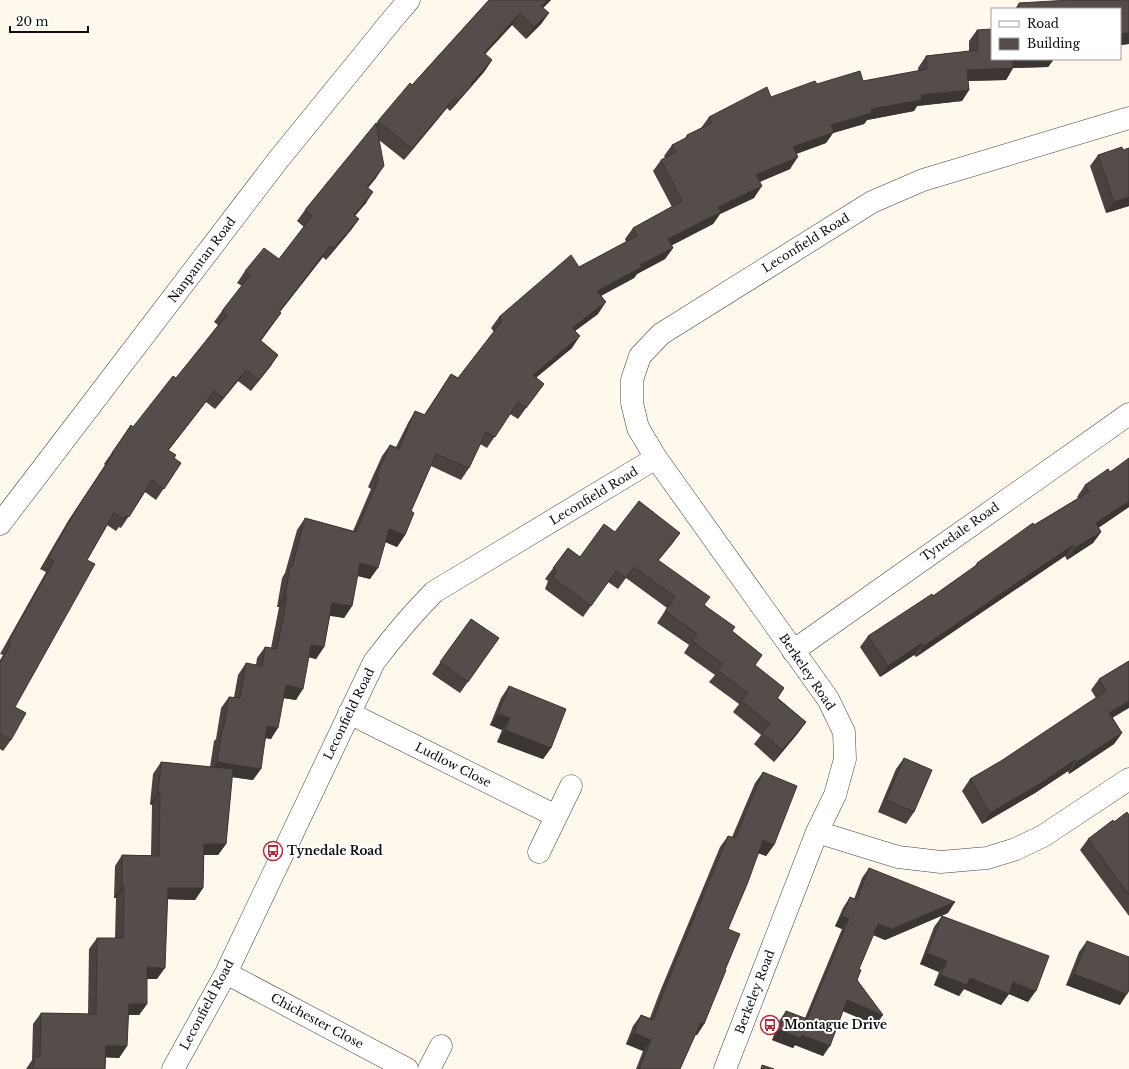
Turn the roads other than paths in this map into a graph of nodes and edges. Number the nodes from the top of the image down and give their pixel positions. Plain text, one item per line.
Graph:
1 (410, 0) edge
2 (1129, 118) edge
3 (1129, 414) edge
4 (656, 458) junction
5 (0, 524) edge
6 (793, 651) junction
7 (350, 713) junction
8 (1129, 779) edge
9 (571, 786) dead end
10 (556, 816) junction
11 (817, 832) junction
12 (539, 852) dead end
13 (226, 972) junction
14 (441, 1046) dead end
15 (173, 1069) edge
16 (407, 1069) edge
17 (429, 1069) edge
18 (725, 1069) edge

1 - 5 street, Nanpantan Road
2 - 4 street, Leconfield Road
3 - 6 street, Tynedale Road
4 - 6 street, Berkeley Road
4 - 7 street, Leconfield Road
6 - 11 street, Berkeley Road
7 - 10 street, Ludlow Close
7 - 13 street, Leconfield Road
8 - 11 street
9 - 10 street
10 - 12 street
11 - 18 street, Berkeley Road
13 - 15 street, Leconfield Road
13 - 16 street, Chichester Close
14 - 17 street

